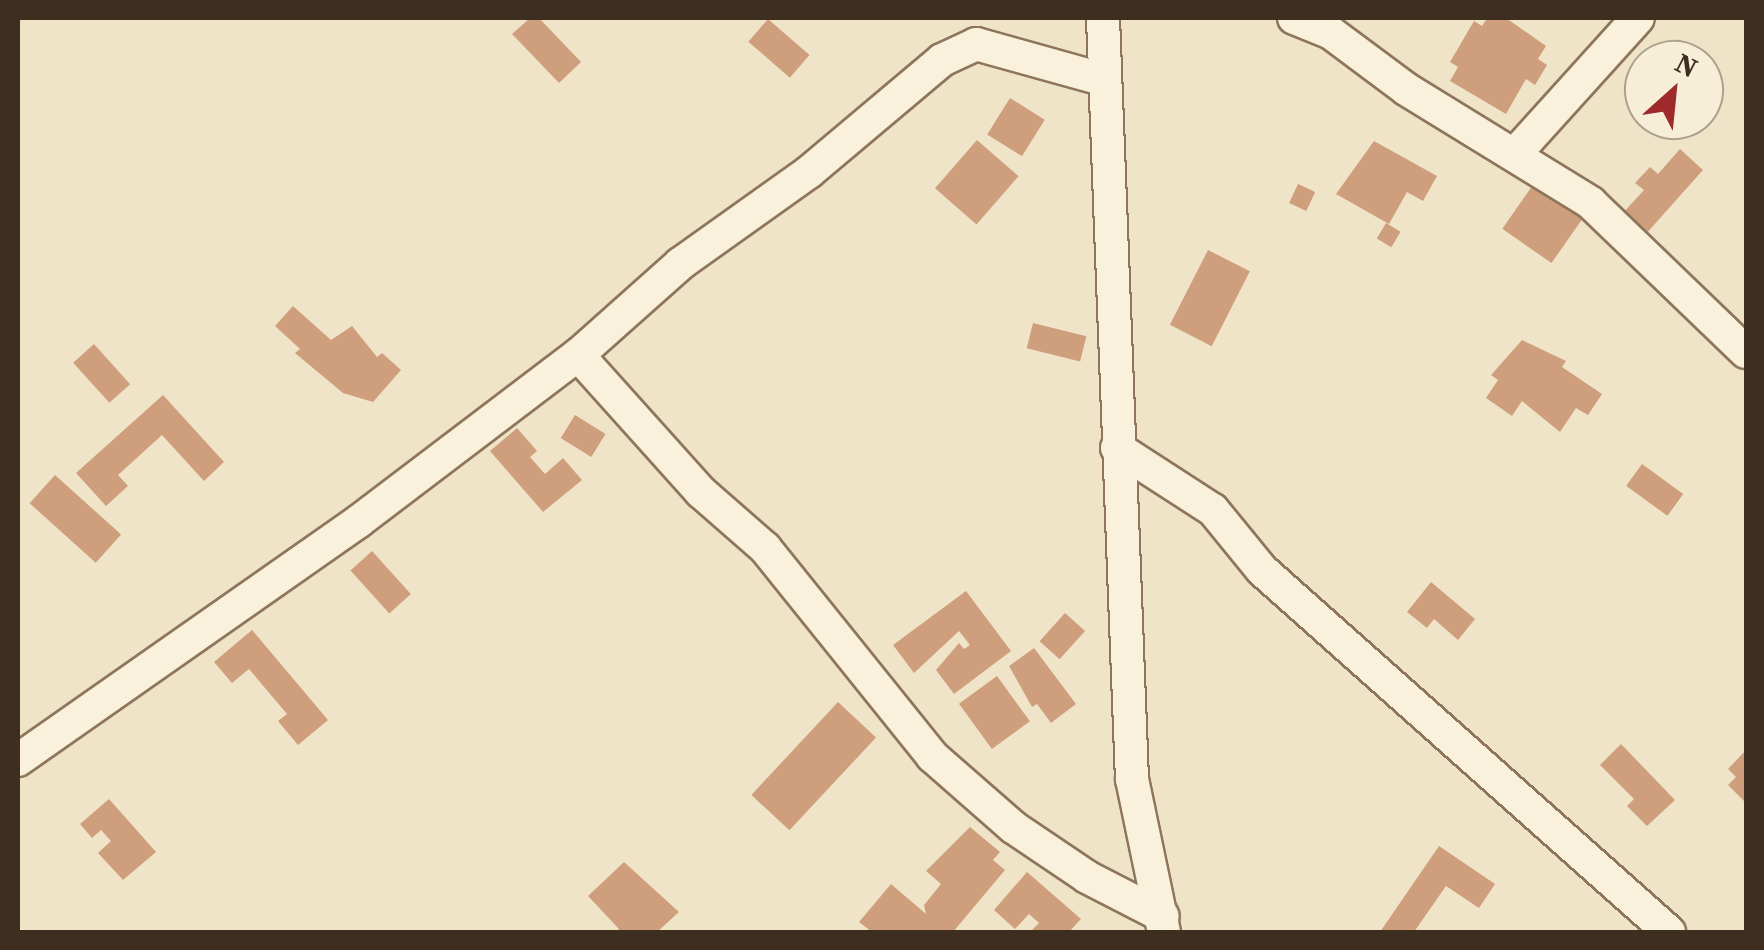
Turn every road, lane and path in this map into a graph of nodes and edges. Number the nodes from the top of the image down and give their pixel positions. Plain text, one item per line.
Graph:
1 (1103, 18) edge
2 (1294, 18) edge
3 (1638, 18) edge
4 (1101, 79) junction
5 (1515, 154) junction
6 (1746, 352) edge
7 (578, 355) junction
8 (1117, 448) junction
9 (18, 760) edge
10 (1163, 924) edge
11 (1668, 932) edge

1 - 4 street
2 - 5 street
3 - 5 street
4 - 7 street
4 - 8 street
5 - 6 street
7 - 9 street
7 - 10 street
8 - 10 street
8 - 11 street

